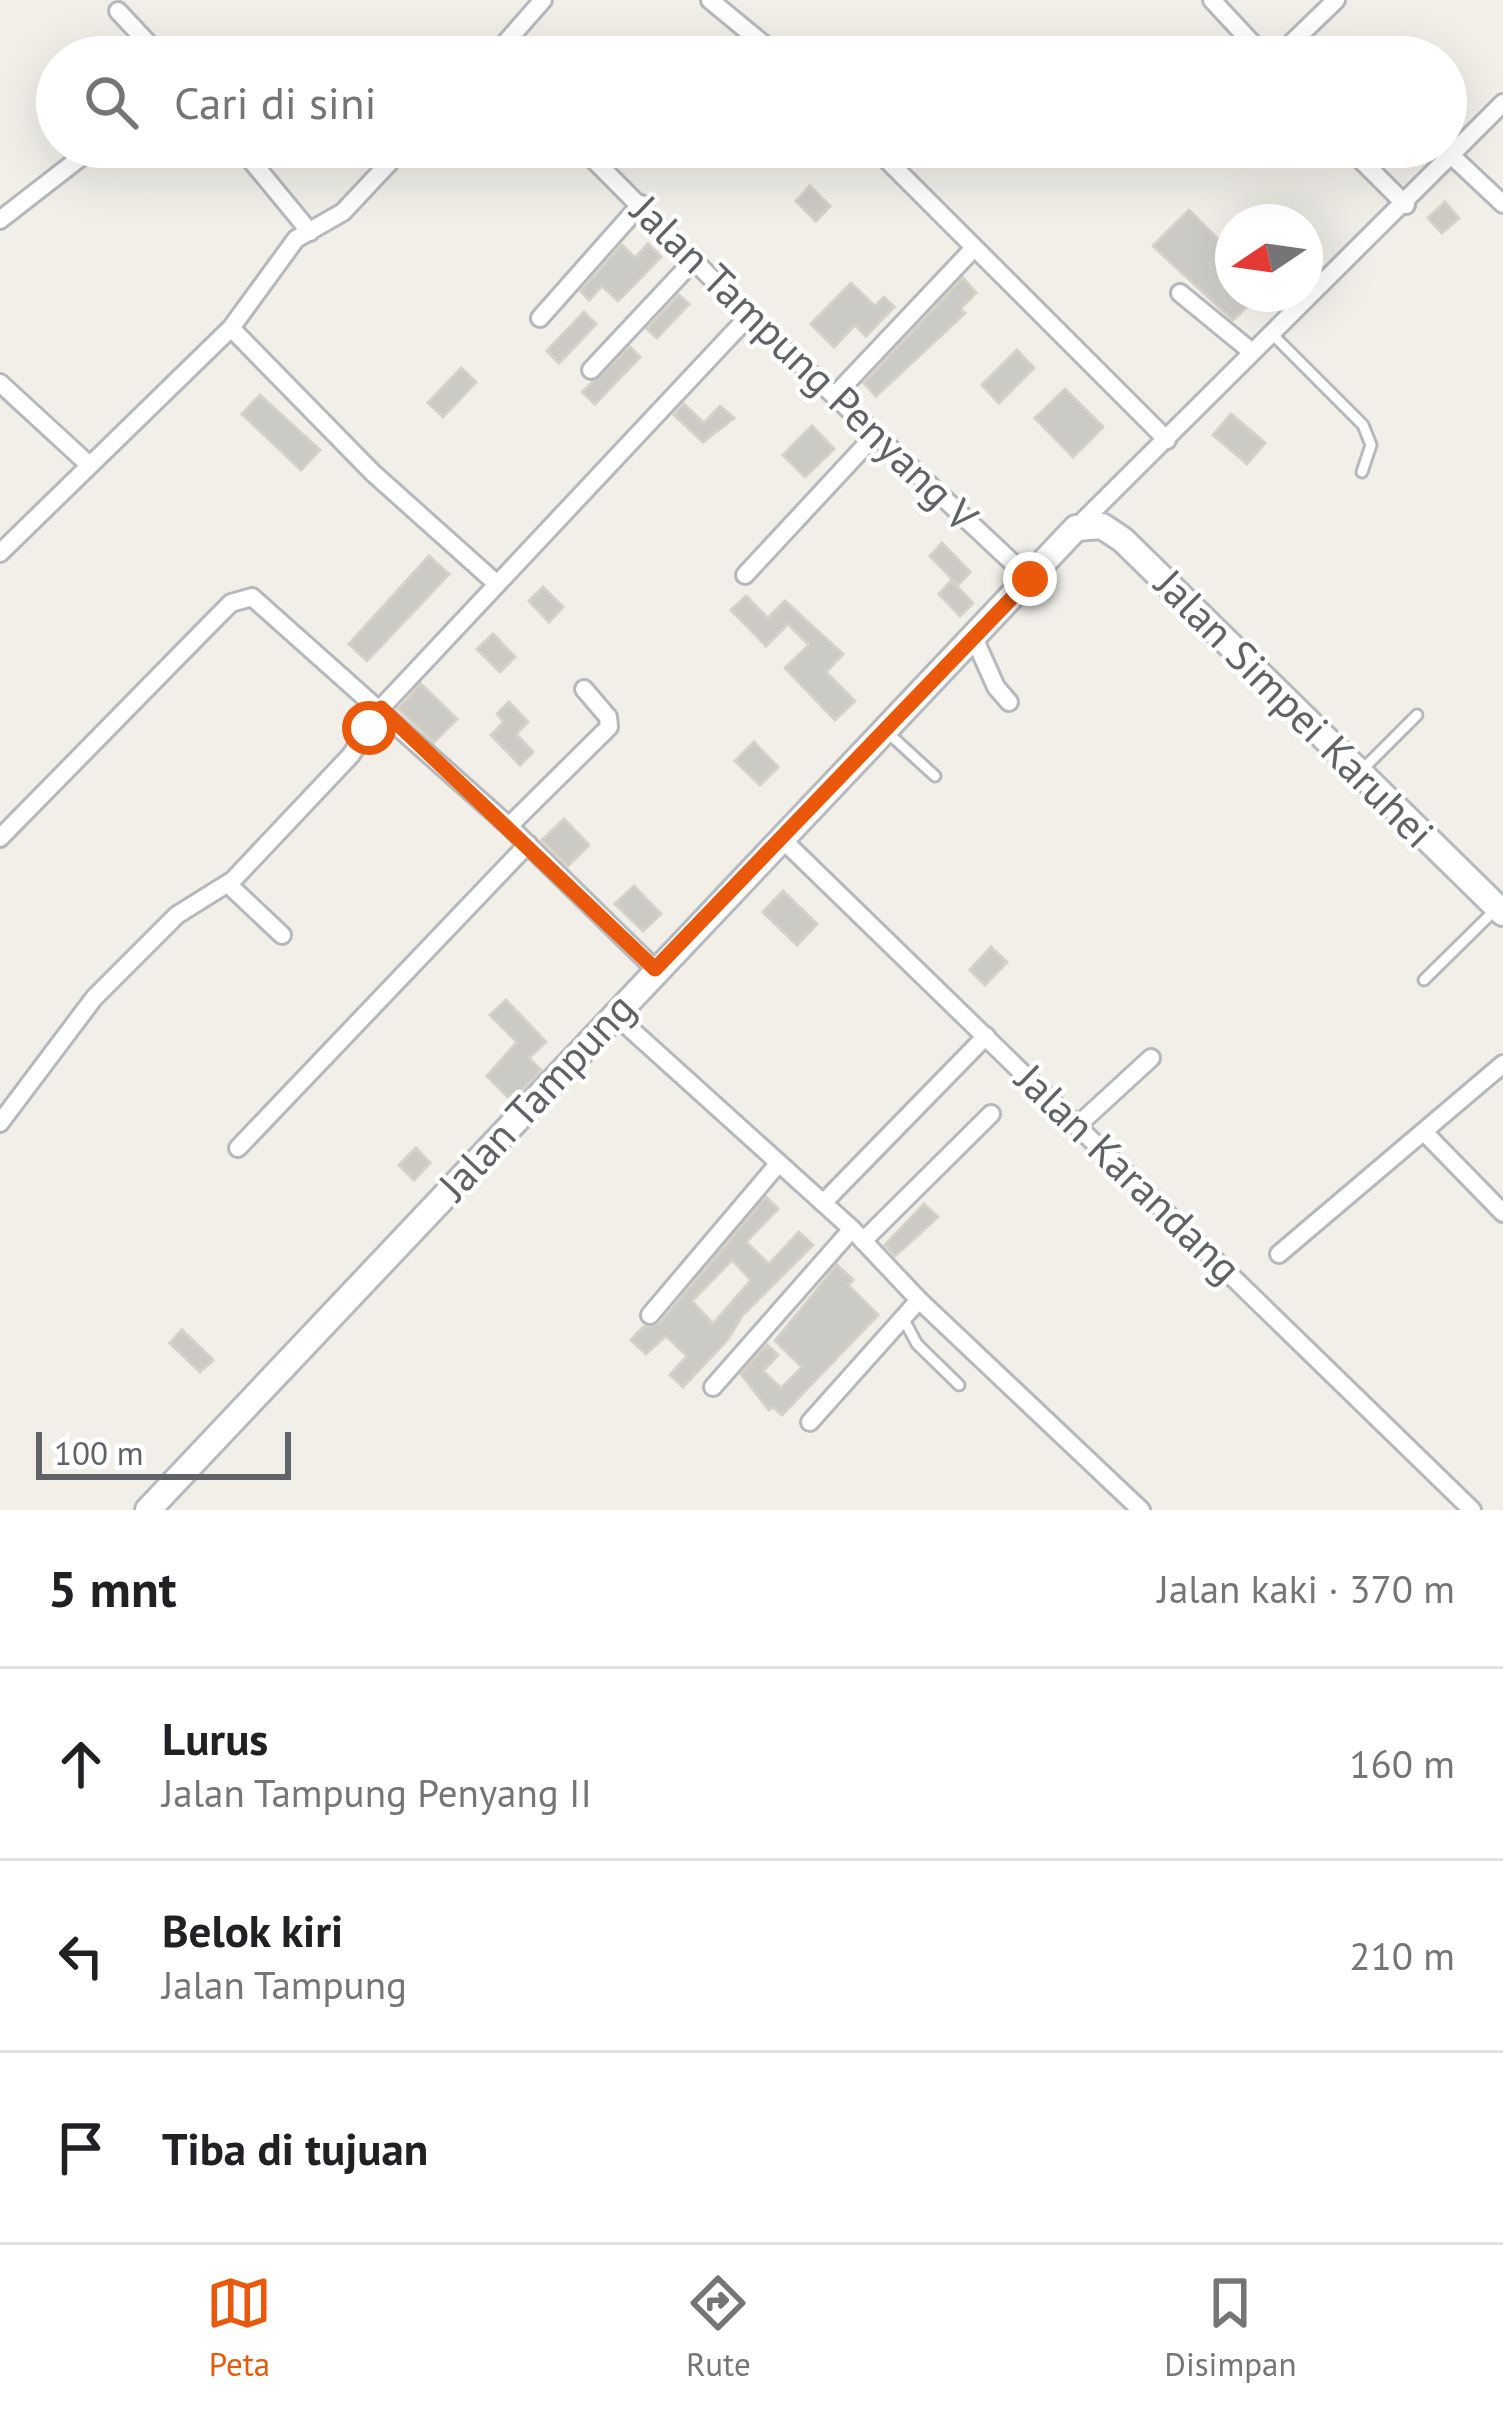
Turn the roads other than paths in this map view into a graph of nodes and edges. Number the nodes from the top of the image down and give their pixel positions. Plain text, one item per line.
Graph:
1 (543, 0) edge
2 (710, 0) edge
3 (1212, 0) edge
4 (1336, 0) edge
5 (118, 11) dead end
6 (141, 36) edge
7 (512, 36) edge
8 (754, 36) edge
9 (1245, 36) edge
10 (1299, 36) edge
11 (1503, 103) edge
12 (1467, 142) edge
13 (67, 168) edge
14 (257, 168) edge
15 (384, 168) edge
16 (603, 168) edge
17 (895, 168) edge
18 (1369, 168) edge
19 (1442, 168) edge
20 (1465, 168) edge
21 (641, 204) junction
22 (1503, 204) edge
23 (1406, 205) junction
24 (0, 220) edge
25 (310, 232) junction
26 (974, 248) junction
27 (696, 258) junction
28 (1180, 293) dead end
29 (749, 316) junction
30 (540, 318) dead end
31 (231, 328) junction
32 (1271, 333) junction
33 (1252, 352) junction
34 (591, 370) dead end
35 (0, 383) edge
36 (837, 393) junction
37 (875, 434) junction
38 (1167, 440) junction
39 (87, 464) junction
40 (1362, 472) dead end
41 (1076, 528) junction
42 (0, 553) edge
43 (745, 575) dead end
44 (1030, 579) junction
45 (497, 584) junction
46 (975, 640) junction
47 (584, 689) dead end
48 (1009, 702) dead end
49 (381, 708) junction
50 (1417, 715) dead end
51 (887, 732) junction
52 (1360, 772) junction
53 (935, 776) dead end
54 (509, 826) junction
55 (0, 838) edge
56 (782, 839) junction
57 (528, 844) junction
58 (228, 884) junction
59 (1500, 910) edge
60 (282, 935) dead end
61 (655, 969) junction
62 (1424, 980) dead end
63 (614, 1014) junction
64 (986, 1036) junction
65 (1151, 1058) dead end
66 (1503, 1064) edge
67 (991, 1114) dead end
68 (0, 1123) edge
69 (1078, 1126) junction
70 (1424, 1132) junction
71 (238, 1148) dead end
72 (778, 1164) junction
73 (823, 1203) junction
74 (1503, 1213) edge
75 (858, 1235) junction
76 (1279, 1254) dead end
77 (919, 1300) junction
78 (650, 1315) dead end
79 (903, 1318) junction
80 (959, 1385) dead end
81 (713, 1387) dead end
82 (810, 1422) dead end
83 (148, 1510) edge
84 (1141, 1510) edge
85 (1472, 1510) edge

1 - 7 street
2 - 8 street
3 - 9 street
4 - 10 street
5 - 6 street
11 - 12 street
13 - 24 street
14 - 25 street
15 - 25 street
16 - 21 street, Jalan Tampung Penyang V
17 - 26 street
18 - 23 street
19 - 23 street
20 - 22 street
21 - 27 street, Jalan Tampung Penyang V
21 - 30 street
23 - 32 street
25 - 31 street
26 - 36 street
26 - 38 street
27 - 29 street, Jalan Tampung Penyang V
27 - 34 street
28 - 33 street
29 - 36 street, Jalan Tampung Penyang V
29 - 45 street
31 - 39 street
31 - 45 street
32 - 33 street
32 - 40 lane
33 - 38 street
35 - 39 street
36 - 37 street, Jalan Tampung Penyang V
37 - 43 street
37 - 44 street, Jalan Tampung Penyang V
38 - 41 street
39 - 42 street
41 - 44 main road, Jalan Tampung
41 - 52 main road, Jalan Simpei Karuhei
44 - 46 main road, Jalan Tampung
45 - 49 street
46 - 48 street
46 - 51 main road, Jalan Tampung
47 - 54 street
49 - 54 street
49 - 55 street
49 - 58 street
50 - 52 lane
51 - 53 lane
51 - 56 main road, Jalan Tampung
52 - 59 main road, Jalan Simpei Karuhei
54 - 57 street
56 - 61 main road, Jalan Tampung
56 - 64 street, Jalan Karandang
57 - 61 street
57 - 71 street
58 - 60 street
58 - 68 street
59 - 62 lane
61 - 63 main road, Jalan Tampung
63 - 72 street
63 - 83 main road, Jalan Tampung
64 - 69 street, Jalan Karandang
64 - 73 street
65 - 69 street
66 - 70 street
67 - 75 street
69 - 85 street, Jalan Karandang
70 - 74 street
70 - 76 street
72 - 73 street
72 - 78 street
73 - 75 street
75 - 77 street
75 - 81 street
77 - 79 street
77 - 84 street
79 - 80 lane
79 - 82 street

